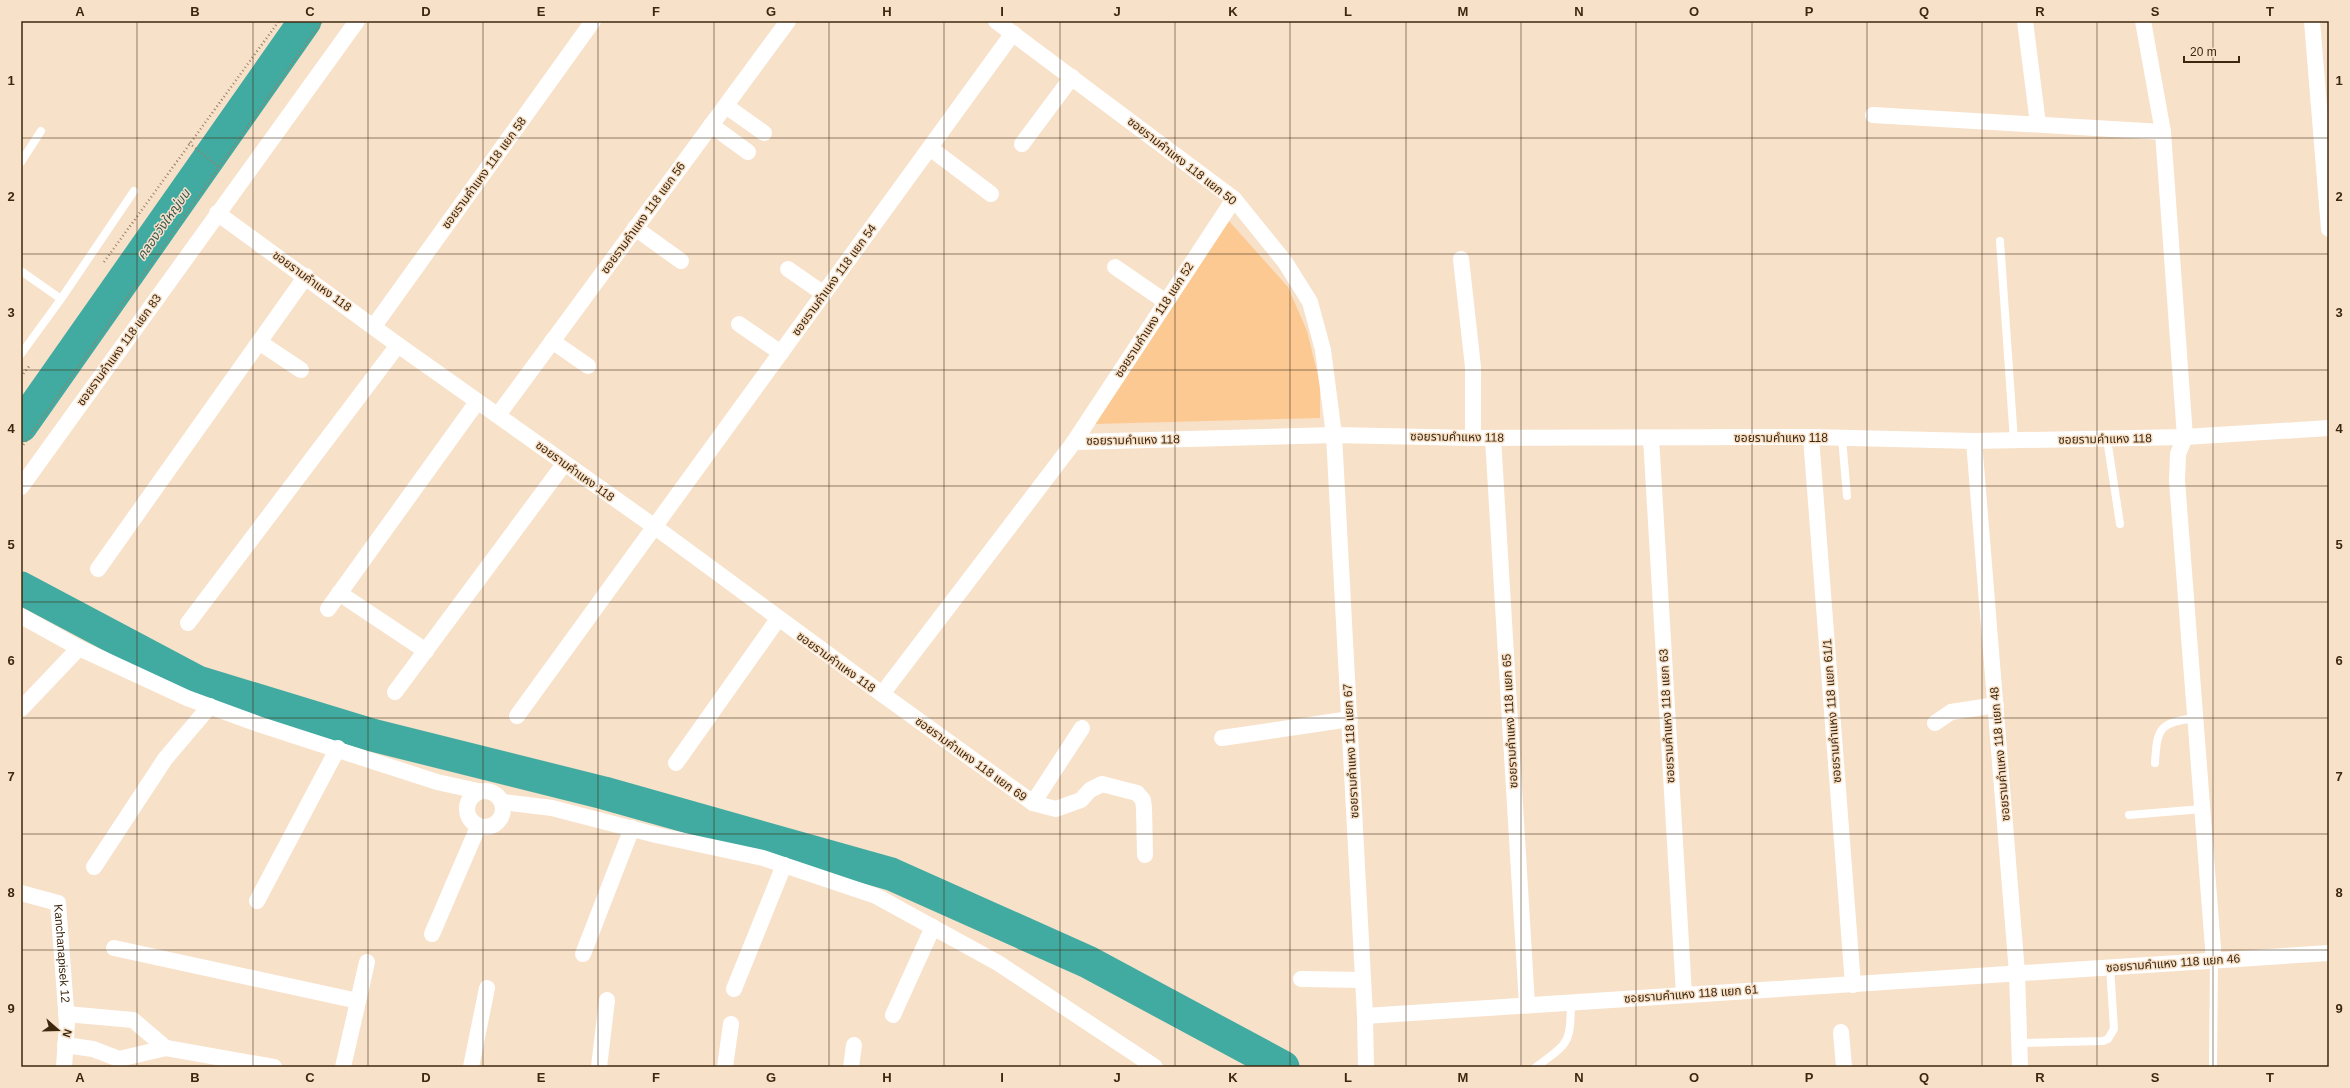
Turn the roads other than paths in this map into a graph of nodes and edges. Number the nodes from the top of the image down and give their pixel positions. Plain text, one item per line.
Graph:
1 (357, 21) edge
2 (593, 21) edge
3 (788, 21) edge
4 (996, 21) edge
5 (2025, 21) edge
6 (2143, 21) edge
7 (2312, 21) edge
8 (1013, 33) junction
9 (1072, 77) junction
10 (726, 106) junction
11 (1873, 115) dead end
12 (2038, 124) junction
13 (711, 125) junction
14 (41, 131) dead end
15 (2163, 132) junction
16 (764, 133) dead end
17 (1022, 144) dead end
18 (930, 148) junction
19 (748, 152) dead end
20 (21, 162) edge
21 (134, 191) dead end
22 (991, 194) dead end
23 (1234, 199) junction
24 (217, 213) junction
25 (635, 228) junction
26 (2329, 229) edge
27 (2000, 241) dead end
28 (1461, 258) dead end
29 (680, 262) dead end
30 (1115, 267) dead end
31 (788, 269) dead end
32 (21, 271) edge
33 (306, 276) junction
34 (824, 294) junction
35 (61, 299) junction
36 (1166, 302) junction
37 (739, 324) dead end
38 (374, 326) junction
39 (552, 341) junction
40 (260, 342) junction
41 (398, 345) junction
42 (781, 353) junction
43 (21, 354) edge
44 (588, 366) dead end
45 (301, 370) dead end
46 (477, 402) junction
47 (498, 415) junction
48 (2329, 428) edge
49 (1334, 435) junction
50 (1811, 437) junction
51 (2185, 437) junction
52 (1473, 438) junction
53 (1494, 438) junction
54 (1651, 438) junction
55 (1842, 438) junction
56 (2107, 439) junction
57 (2014, 441) junction
58 (1074, 442) junction
59 (1974, 442) junction
60 (564, 464) junction
61 (21, 487) edge
62 (1848, 496) dead end
63 (2120, 524) dead end
64 (655, 527) junction
65 (98, 568) dead end
66 (339, 593) junction
67 (328, 609) dead end
68 (21, 616) edge
69 (778, 620) junction
70 (188, 623) dead end
71 (79, 648) junction
72 (426, 651) junction
73 (395, 692) dead end
74 (882, 694) junction
75 (210, 706) junction
76 (1996, 706) junction
77 (21, 709) edge
78 (517, 716) dead end
79 (2195, 718) junction
80 (1350, 720) junction
81 (1935, 723) dead end
82 (1082, 728) dead end
83 (1222, 738) dead end
84 (338, 748) junction
85 (676, 763) dead end
86 (2155, 763) dead end
87 (478, 791) junction
88 (503, 802) junction
89 (1033, 803) junction
90 (2202, 809) junction
91 (2129, 815) dead end
92 (478, 827) junction
93 (632, 828) junction
94 (1145, 855) dead end
95 (784, 865) junction
96 (94, 867) dead end
97 (21, 893) edge
98 (257, 901) dead end
99 (933, 927) junction
100 (432, 934) dead end
101 (114, 948) dead end
102 (2329, 953) edge
103 (584, 954) dead end
104 (2214, 961) junction
105 (367, 962) dead end
106 (2110, 968) junction
107 (2017, 973) junction
108 (1301, 979) dead end
109 (1364, 980) junction
110 (1853, 985) junction
111 (487, 988) dead end
112 (734, 989) dead end
113 (1684, 994) junction
114 (607, 1000) dead end
115 (358, 1001) junction
116 (1571, 1002) junction
117 (1527, 1005) junction
118 (66, 1014) junction
119 (893, 1015) dead end
120 (1366, 1016) junction
121 (731, 1024) dead end
122 (1841, 1032) dead end
123 (2020, 1043) junction
124 (65, 1045) junction
125 (854, 1045) dead end
126 (166, 1048) junction
127 (64, 1067) edge
128 (274, 1067) edge
129 (343, 1067) edge
130 (472, 1067) edge
131 (599, 1067) edge
132 (725, 1067) edge
133 (851, 1067) edge
134 (1155, 1067) edge
135 (1366, 1067) edge
136 (1536, 1067) edge
137 (1844, 1067) edge
138 (2020, 1067) edge
139 (2213, 1067) edge

1 - 24 street, ซอยรามคำแหง 118 แยก 83
2 - 38 street, ซอยรามคำแหง 118 แยก 58
3 - 10 street, ซอยรามคำแหง 118 แยก 56
4 - 8 street, ซอยรามคำแหง 118 แยก 50
5 - 12 street
6 - 15 street
7 - 26 street
8 - 9 street, ซอยรามคำแหง 118 แยก 50
8 - 18 street, ซอยรามคำแหง 118 แยก 54
9 - 17 street
9 - 23 street, ซอยรามคำแหง 118 แยก 50
10 - 13 street, ซอยรามคำแหง 118 แยก 56
10 - 16 street
11 - 12 street
12 - 15 street
13 - 19 street
13 - 25 street, ซอยรามคำแหง 118 แยก 56
14 - 20 lane
15 - 51 street
18 - 22 street
18 - 34 street, ซอยรามคำแหง 118 แยก 54
21 - 35 lane
23 - 36 street, ซอยรามคำแหง 118 แยก 52
23 - 49 street, ซอยรามคำแหง 118 แยก 50
24 - 33 street, ซอยรามคำแหง 118
24 - 61 street, ซอยรามคำแหง 118 แยก 83
25 - 29 street
25 - 39 street, ซอยรามคำแหง 118 แยก 56
27 - 57 lane
28 - 52 street
30 - 36 street
31 - 34 street
32 - 35 lane
33 - 38 street, ซอยรามคำแหง 118
33 - 40 street
34 - 42 street, ซอยรามคำแหง 118 แยก 54
35 - 43 lane
36 - 58 street, ซอยรามคำแหง 118 แยก 52
37 - 42 street
38 - 41 street, ซอยรามคำแหง 118
39 - 44 street
39 - 47 street, ซอยรามคำแหง 118 แยก 56
40 - 45 street
40 - 65 street
41 - 46 street, ซอยรามคำแหง 118
41 - 70 street
42 - 64 street, ซอยรามคำแหง 118 แยก 54
46 - 47 street, ซอยรามคำแหง 118
46 - 66 street
47 - 60 street, ซอยรามคำแหง 118
48 - 51 street, ซอยรามคำแหง 118
49 - 52 street, ซอยรามคำแหง 118
49 - 58 street, ซอยรามคำแหง 118
49 - 80 street, ซอยรามคำแหง 118 แยก 67
50 - 54 street, ซอยรามคำแหง 118
50 - 55 street, ซอยรามคำแหง 118
50 - 110 street, ซอยรามคำแหง 118 แยก 61/1
51 - 56 street, ซอยรามคำแหง 118
51 - 79 street
52 - 53 street, ซอยรามคำแหง 118
53 - 54 street, ซอยรามคำแหง 118
53 - 117 street, ซอยรามคำแหง 118 แยก 65
54 - 113 street, ซอยรามคำแหง 118 แยก 63
55 - 59 street, ซอยรามคำแหง 118
55 - 62 lane
56 - 57 street, ซอยรามคำแหง 118
56 - 63 lane
57 - 59 street, ซอยรามคำแหง 118
58 - 74 street, ซอยรามคำแหง 118
59 - 76 street, ซอยรามคำแหง 118 แยก 48
60 - 64 street, ซอยรามคำแหง 118
60 - 72 street
64 - 69 street, ซอยรามคำแหง 118
64 - 78 street, ซอยรามคำแหง 118 แยก 54
66 - 67 street
66 - 72 street
68 - 71 street
69 - 74 street, ซอยรามคำแหง 118
69 - 85 street
71 - 75 street
71 - 77 street
72 - 73 street
74 - 89 street, ซอยรามคำแหง 118 แยก 69
75 - 84 street
75 - 96 street
76 - 81 street
76 - 107 street, ซอยรามคำแหง 118 แยก 48
79 - 86 lane
79 - 90 street
80 - 83 street
80 - 109 street, ซอยรามคำแหง 118 แยก 67
82 - 89 street
84 - 87 street
84 - 98 street
87 - 88 street
87 - 92 street
88 - 92 street
88 - 93 street
89 - 94 street, ซอยรามคำแหง 118 แยก 69
90 - 91 lane
90 - 104 street
92 - 100 street
93 - 95 street
93 - 103 street
95 - 99 street
95 - 112 street
97 - 118 street, Kanchanapisek 12
99 - 119 street
99 - 134 street
101 - 115 street
102 - 104 street, ซอยรามคำแหง 118 แยก 46
104 - 106 street, ซอยรามคำแหง 118 แยก 46
104 - 139 lane
105 - 115 street
106 - 107 street, ซอยรามคำแหง 118 แยก 46
106 - 123 lane
107 - 110 street, ซอยรามคำแหง 118 แยก 61
107 - 123 street, ซอยรามคำแหง 118 แยก 48
108 - 109 street
109 - 120 street, ซอยรามคำแหง 118 แยก 67
110 - 113 street, ซอยรามคำแหง 118 แยก 61
111 - 130 street
113 - 116 street, ซอยรามคำแหง 118 แยก 61
114 - 131 street
115 - 129 street
116 - 117 street, ซอยรามคำแหง 118 แยก 61
116 - 136 lane
117 - 120 street, ซอยรามคำแหง 118 แยก 61
118 - 124 street, Kanchanapisek 12
118 - 126 street
120 - 135 street, ซอยรามคำแหง 118 แยก 67
121 - 132 street
122 - 137 street
123 - 138 street, ซอยรามคำแหง 118 แยก 48
124 - 126 street
124 - 127 street, Kanchanapisek 12
125 - 133 street
126 - 128 street

